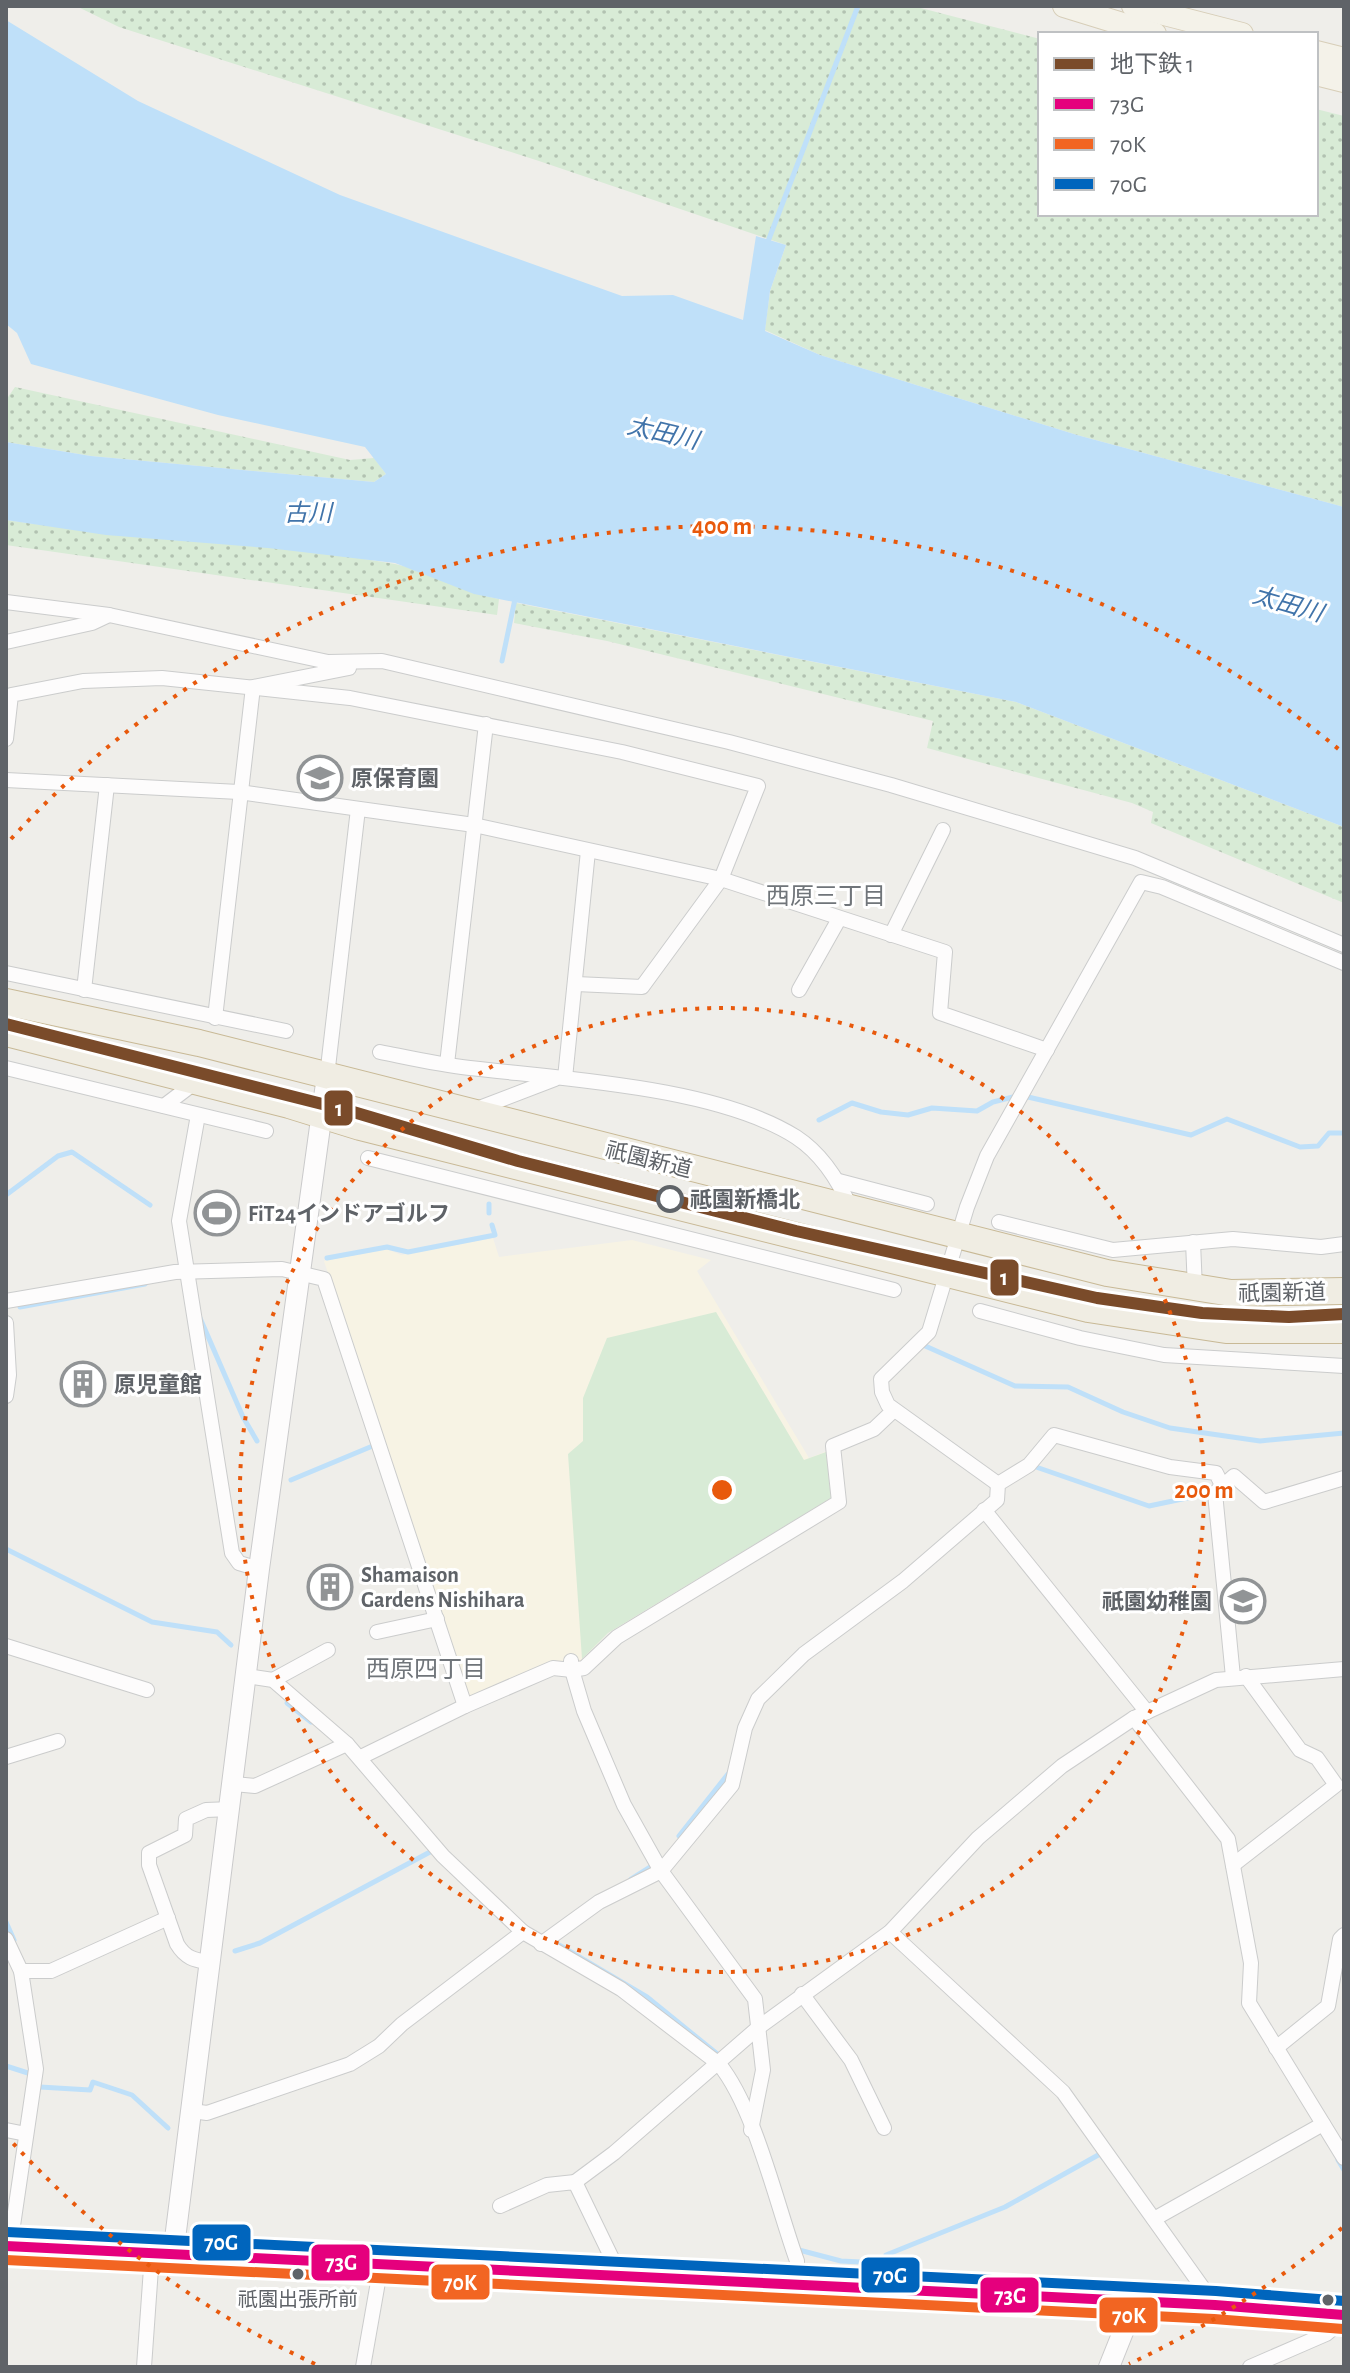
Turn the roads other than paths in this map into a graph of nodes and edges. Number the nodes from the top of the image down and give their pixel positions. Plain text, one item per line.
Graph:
1 (1064, 6) edge
2 (1133, 6) edge
3 (1148, 32) edge
4 (1234, 32) edge
5 (1318, 52) edge
6 (1344, 59) edge
7 (1318, 74) edge
8 (1344, 81) edge
9 (6, 602) edge
10 (109, 615) junction
11 (6, 642) edge
12 (382, 661) junction
13 (253, 687) junction
14 (486, 724) junction
15 (6, 739) edge
16 (6, 780) edge
17 (107, 785) junction
18 (239, 792) junction
19 (358, 809) junction
20 (474, 825) junction
21 (943, 830) dead end
22 (588, 851) junction
23 (721, 879) junction
24 (839, 919) junction
25 (891, 935) junction
26 (1344, 945) edge
27 (1344, 963) edge
28 (6, 973) edge
29 (576, 984) junction
30 (84, 990) junction
31 (799, 990) dead end
32 (6, 1002) edge
33 (182, 1011) junction
34 (215, 1018) junction
35 (286, 1031) dead end
36 (6, 1033) edge
37 (199, 1043) junction
38 (1047, 1050) junction
39 (380, 1052) dead end
40 (447, 1064) junction
41 (6, 1068) edge
42 (327, 1076) junction
43 (562, 1078) junction
44 (198, 1081) junction
45 (164, 1106) junction
46 (466, 1113) junction
47 (322, 1114) junction
48 (198, 1115) junction
49 (266, 1131) dead end
50 (478, 1155) junction
51 (368, 1158) dead end
52 (839, 1181) junction
53 (496, 1190) junction
54 (927, 1204) dead end
55 (851, 1209) junction
56 (999, 1222) dead end
57 (958, 1237) junction
58 (1193, 1242) junction
59 (1344, 1244) edge
60 (841, 1246) junction
61 (803, 1267) junction
62 (185, 1272) junction
63 (948, 1274) junction
64 (300, 1275) junction
65 (1195, 1289) junction
66 (894, 1290) dead end
67 (1344, 1291) edge
68 (6, 1301) edge
69 (1088, 1309) junction
70 (980, 1311) dead end
71 (6, 1323) edge
72 (1344, 1330) edge
73 (1119, 1347) junction
74 (1344, 1366) edge
75 (6, 1396) edge
76 (894, 1410) junction
77 (1344, 1478) edge
78 (998, 1484) junction
79 (1222, 1485) junction
80 (984, 1510) junction
81 (259, 1569) junction
82 (437, 1619) junction
83 (377, 1632) dead end
84 (6, 1646) edge
85 (328, 1650) dead end
86 (572, 1666) junction
87 (1344, 1669) edge
88 (246, 1676) junction
89 (1240, 1676) junction
90 (273, 1680) junction
91 (147, 1690) dead end
92 (465, 1706) junction
93 (1140, 1715) junction
94 (58, 1741) dead end
95 (347, 1744) junction
96 (6, 1757) edge
97 (361, 1757) junction
98 (234, 1784) junction
99 (231, 1809) junction
100 (1233, 1865) junction
101 (661, 1871) junction
102 (168, 1918) junction
103 (523, 1932) junction
104 (890, 1932) junction
105 (1344, 1935) edge
106 (6, 1939) edge
107 (541, 1944) junction
108 (211, 1963) junction
109 (21, 1971) junction
110 (802, 1994) junction
111 (759, 2027) junction
112 (1276, 2048) junction
113 (719, 2064) junction
114 (192, 2111) junction
115 (1323, 2124) junction
116 (884, 2128) dead end
117 (6, 2130) edge
118 (751, 2130) junction
119 (26, 2134) junction
120 (1344, 2158) edge
121 (575, 2182) junction
122 (500, 2206) dead end
123 (1154, 2219) junction
124 (8, 2246) edge
125 (163, 2254) junction
126 (381, 2265) junction
127 (621, 2277) junction
128 (797, 2284) junction
129 (1135, 2302) junction
130 (1215, 2305) junction
131 (1344, 2317) edge
132 (144, 2367) edge
133 (363, 2367) edge
134 (1109, 2367) edge
135 (1250, 2367) edge

1 - 3 main road
2 - 4 main road
5 - 6 main road
7 - 8 main road
9 - 10 street
10 - 11 street
10 - 12 street
12 - 13 street
12 - 26 street
13 - 14 street
13 - 15 street
13 - 18 street
14 - 20 street
14 - 23 street
16 - 17 street
17 - 18 street
17 - 30 street
18 - 19 street
18 - 34 street
19 - 20 street
19 - 42 street
20 - 22 street
20 - 40 street
21 - 25 street
22 - 23 street
22 - 29 street
23 - 24 street
23 - 29 street
24 - 25 street
24 - 31 street
25 - 38 street
27 - 38 street
28 - 30 street
29 - 43 street
30 - 33 street
32 - 37 highway, 祇園新道
33 - 34 street
33 - 37 street
34 - 35 street
36 - 44 highway, 祇園新道
37 - 42 highway, 祇園新道
38 - 57 street
39 - 40 street
40 - 43 street
41 - 45 street
42 - 46 highway, 祇園新道
42 - 47 street
43 - 46 street
43 - 52 street
44 - 45 street
44 - 47 highway, 祇園新道
45 - 48 street
46 - 55 highway, 祇園新道
47 - 50 highway, 祇園新道
47 - 64 street
48 - 49 street
48 - 62 street
50 - 53 street
50 - 60 highway, 祇園新道
51 - 53 street
52 - 54 street
52 - 55 street
53 - 61 street
55 - 57 highway, 祇園新道
56 - 58 street
57 - 63 street
57 - 65 highway, 祇園新道
58 - 59 street
58 - 65 street
60 - 61 street
60 - 63 highway, 祇園新道
61 - 66 street
62 - 64 street
62 - 68 street
62 - 81 street
63 - 69 highway, 祇園新道
63 - 76 street
64 - 81 street
64 - 82 street
65 - 67 highway, 祇園新道
69 - 72 highway, 祇園新道
69 - 73 street
70 - 73 street
71 - 75 street
73 - 74 street
76 - 78 street
76 - 86 street
77 - 79 street
78 - 79 street
78 - 80 street
79 - 89 street
80 - 93 street
80 - 101 street
81 - 88 street
82 - 83 street
82 - 92 street
84 - 91 street
85 - 90 street
86 - 92 street
86 - 101 street
87 - 89 street
88 - 90 street
88 - 98 street
89 - 93 street
89 - 100 street
90 - 95 street
92 - 97 street
93 - 100 street
93 - 104 street
94 - 96 street
95 - 97 street
95 - 98 street
97 - 103 street
98 - 99 street
99 - 102 street
99 - 108 street
100 - 112 street
101 - 107 street
101 - 111 street
102 - 108 street
102 - 109 street
103 - 107 street
103 - 114 street
104 - 110 street
104 - 123 street
105 - 112 street
106 - 109 street
107 - 113 street
108 - 114 street
109 - 119 street
110 - 111 street
110 - 116 street
111 - 113 street
111 - 118 street
112 - 115 street
113 - 118 street
113 - 121 street
114 - 125 street
115 - 120 street
115 - 123 street
117 - 119 street
118 - 128 street
119 - 124 street
121 - 122 street
121 - 127 street
123 - 130 street
124 - 125 highway
125 - 126 highway
125 - 132 street
126 - 127 highway
126 - 133 street
127 - 128 highway
128 - 129 highway
129 - 130 highway
129 - 134 street
130 - 131 highway
131 - 135 street

